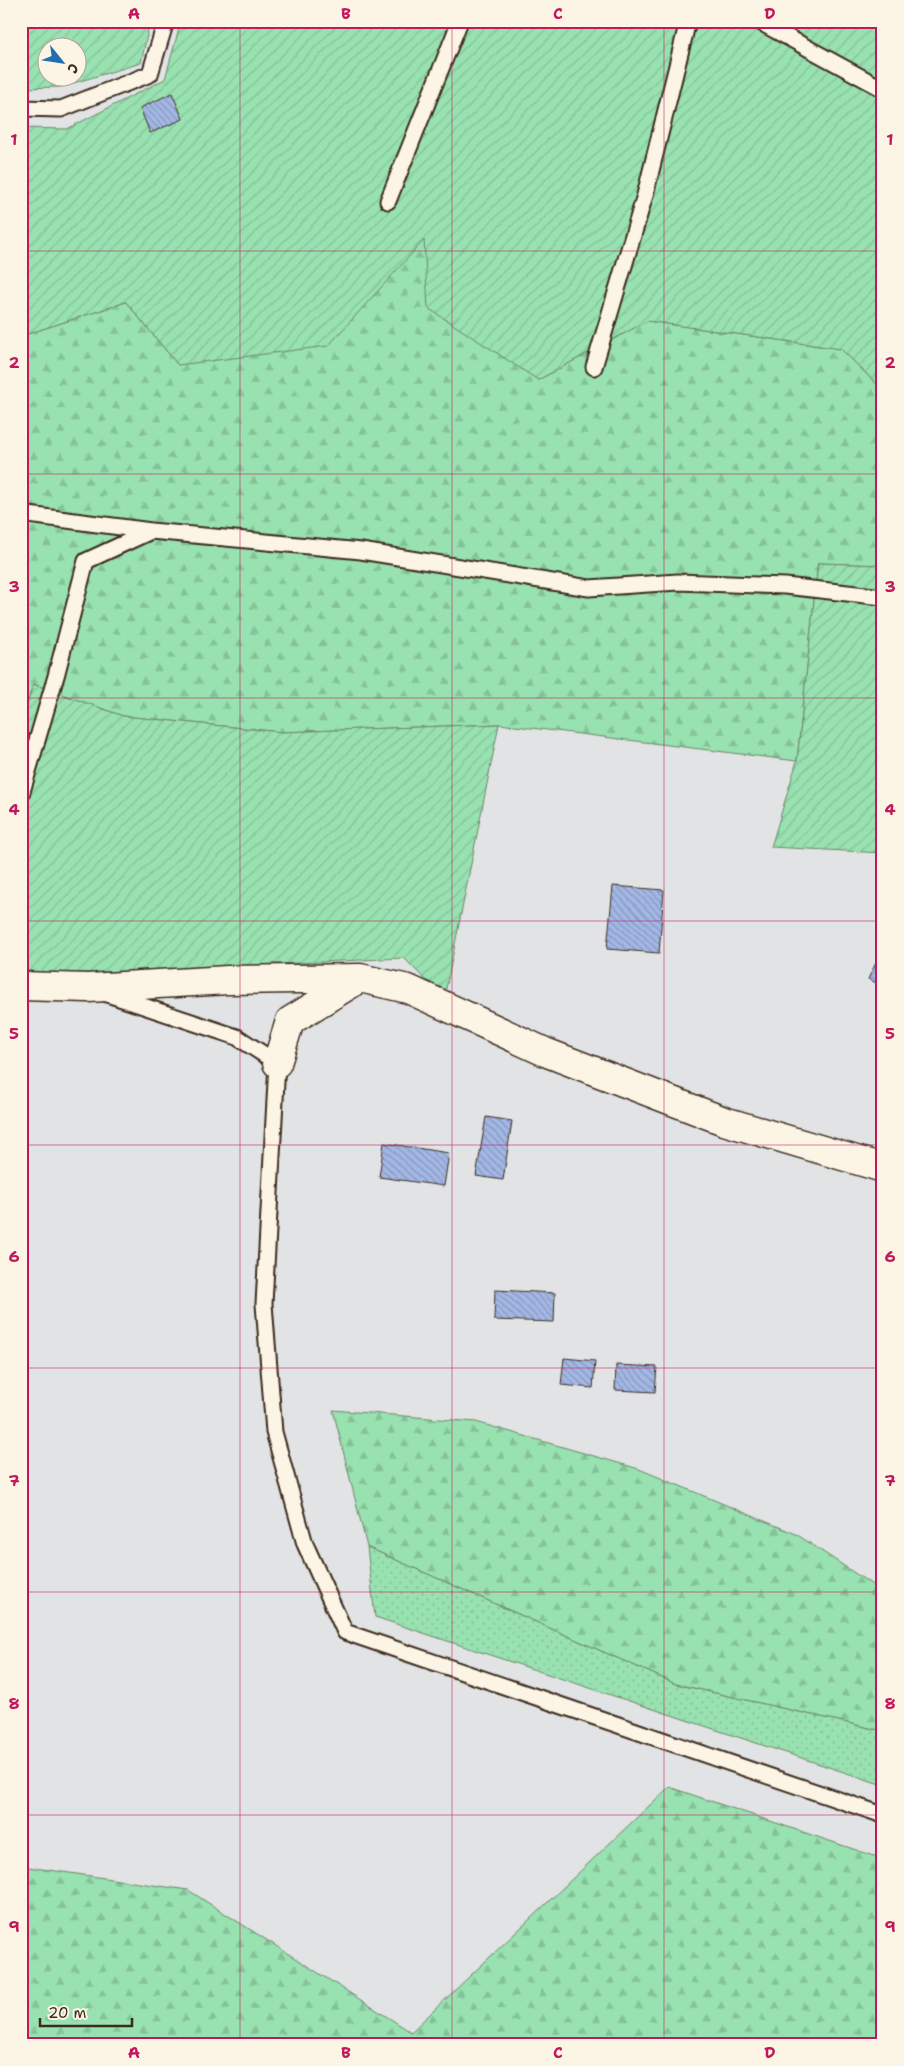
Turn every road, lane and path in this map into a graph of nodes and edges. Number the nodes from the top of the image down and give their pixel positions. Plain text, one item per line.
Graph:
1 (166, 21) edge
2 (460, 21) edge
3 (688, 21) edge
4 (758, 21) edge
5 (883, 89) edge
6 (21, 108) edge
7 (388, 200) dead end
8 (594, 367) dead end
9 (21, 514) edge
10 (151, 531) junction
11 (883, 596) edge
12 (21, 795) edge
13 (360, 978) junction
14 (21, 986) edge
15 (88, 988) junction
16 (277, 1063) junction
17 (883, 1168) edge
18 (883, 1815) edge

1 - 6 lane
2 - 7 lane
3 - 8 lane
4 - 5 lane
9 - 10 lane
10 - 11 lane
10 - 12 lane
13 - 15 street
13 - 16 street
13 - 17 street
14 - 15 street
15 - 16 lane
16 - 18 lane

